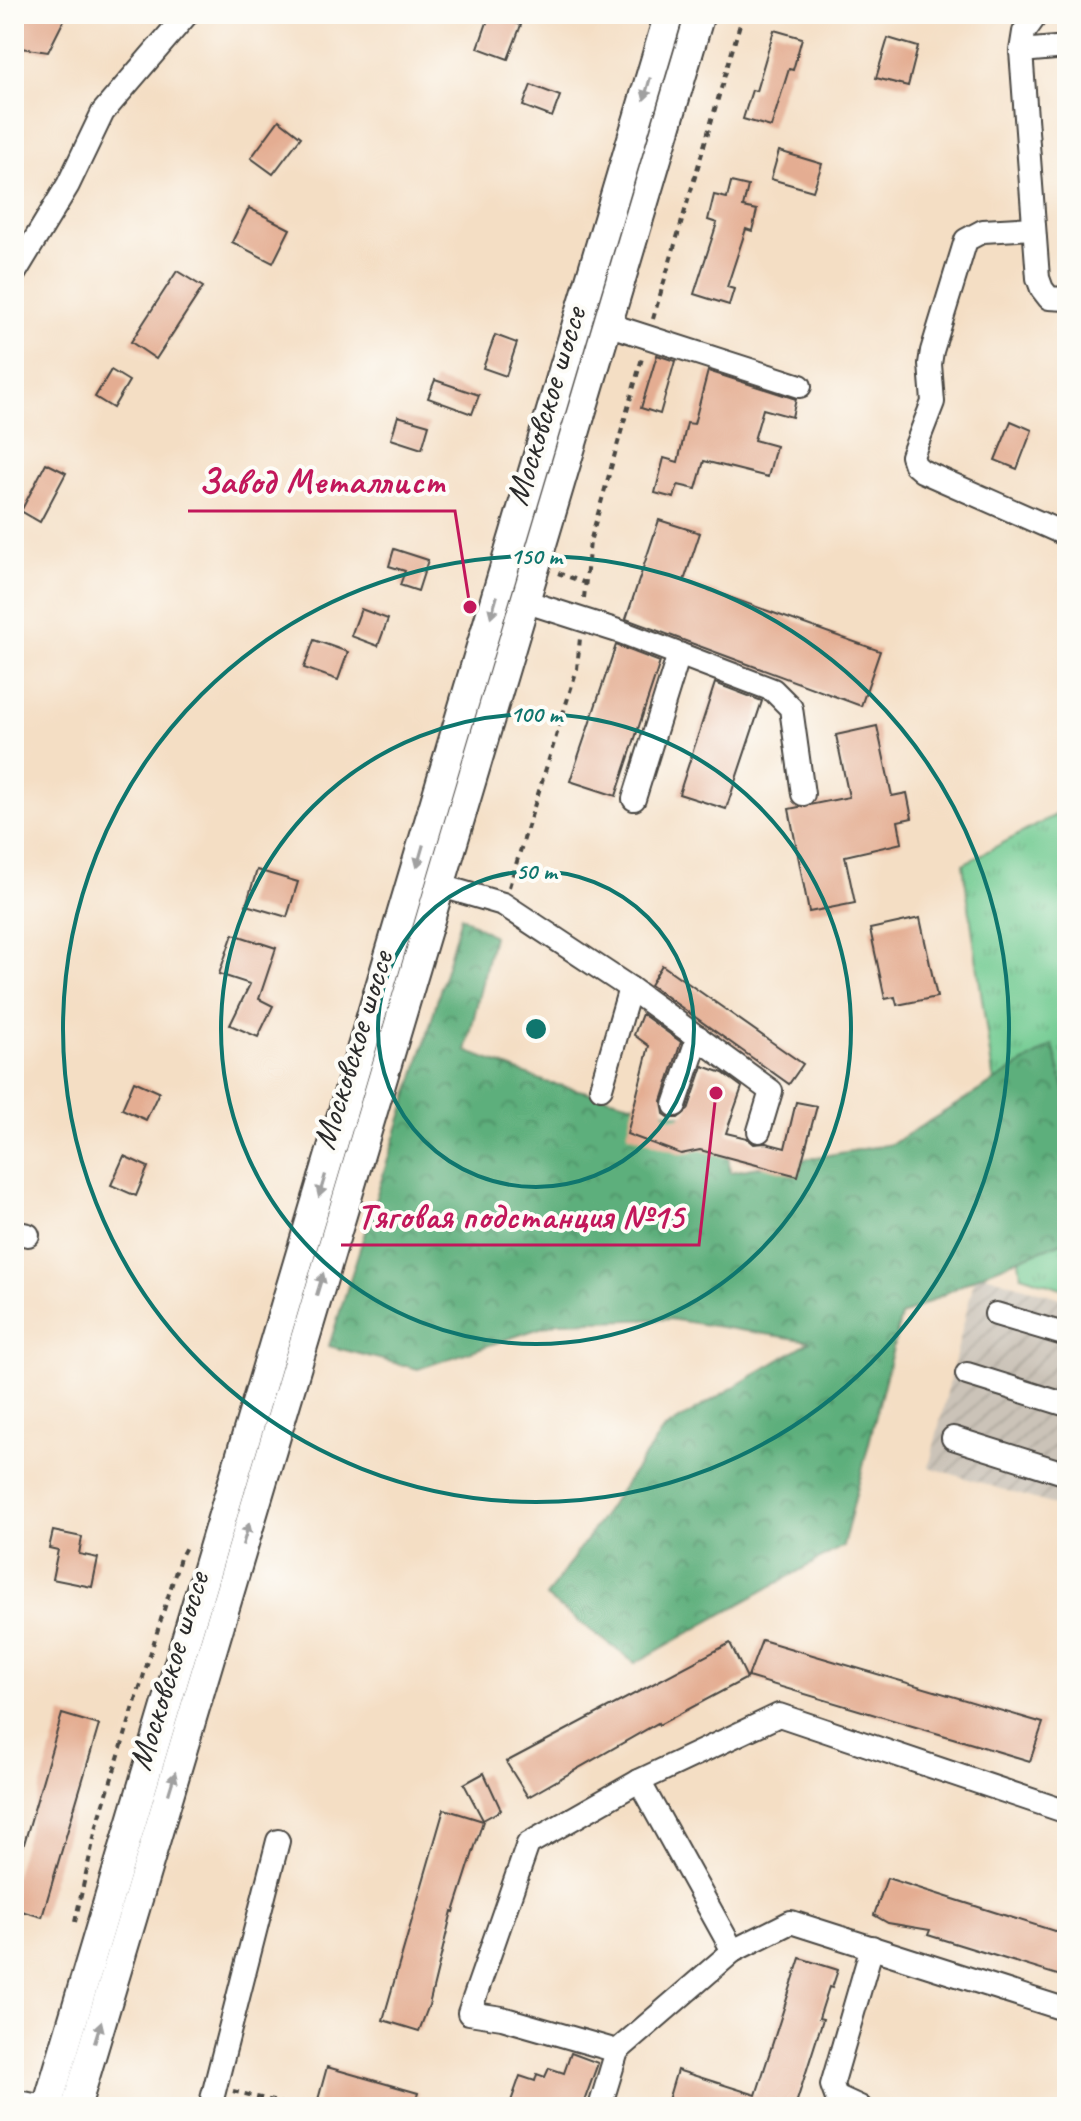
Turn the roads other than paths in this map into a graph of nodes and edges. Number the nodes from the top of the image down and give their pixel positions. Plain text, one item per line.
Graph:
1 (187, 14) edge
2 (669, 14) edge
3 (700, 14) edge
4 (1037, 14) edge
5 (1067, 47) edge
6 (1021, 51) junction
7 (1034, 228) junction
8 (14, 274) edge
9 (1067, 299) edge
10 (607, 324) junction
11 (800, 386) dead end
12 (1067, 535) edge
13 (524, 601) junction
14 (679, 654) junction
15 (803, 794) dead end
16 (634, 799) dead end
17 (438, 885) junction
18 (630, 988) junction
19 (698, 1037) junction
20 (601, 1088) dead end
21 (675, 1105) dead end
22 (759, 1131) dead end
23 (996, 1314) dead end
24 (1067, 1335) edge
25 (967, 1374) dead end
26 (1067, 1405) edge
27 (953, 1438) dead end
28 (1067, 1474) edge
29 (639, 1781) junction
30 (1067, 1812) edge
31 (278, 1841) dead end
32 (872, 1947) junction
33 (733, 1951) junction
34 (1067, 2010) edge
35 (617, 2051) junction
36 (212, 2097) edge
37 (14, 2101) edge
38 (46, 2107) edge
39 (76, 2107) edge
40 (600, 2107) edge
41 (860, 2107) edge

1 - 8 street
2 -> 38 main road, Московское шоссе
3 - 10 main road, Московское шоссе
4 - 6 street
5 - 6 street
6 - 7 street
7 - 9 street
7 - 12 street
10 - 11 street
10 - 13 main road, Московское шоссе
13 - 14 street
13 - 17 main road, Московское шоссе
14 - 15 street
14 - 16 street
17 - 18 street
39 -> 17 main road, Московское шоссе
18 - 19 street
18 - 20 street
19 - 21 street
19 - 22 street
23 - 24 street
25 - 26 street
27 - 28 street
29 - 30 street
29 - 33 street
29 - 35 street
31 - 36 street
32 - 33 street
32 - 34 street
32 - 41 street
33 - 35 street
35 - 40 street
37 - 38 street

